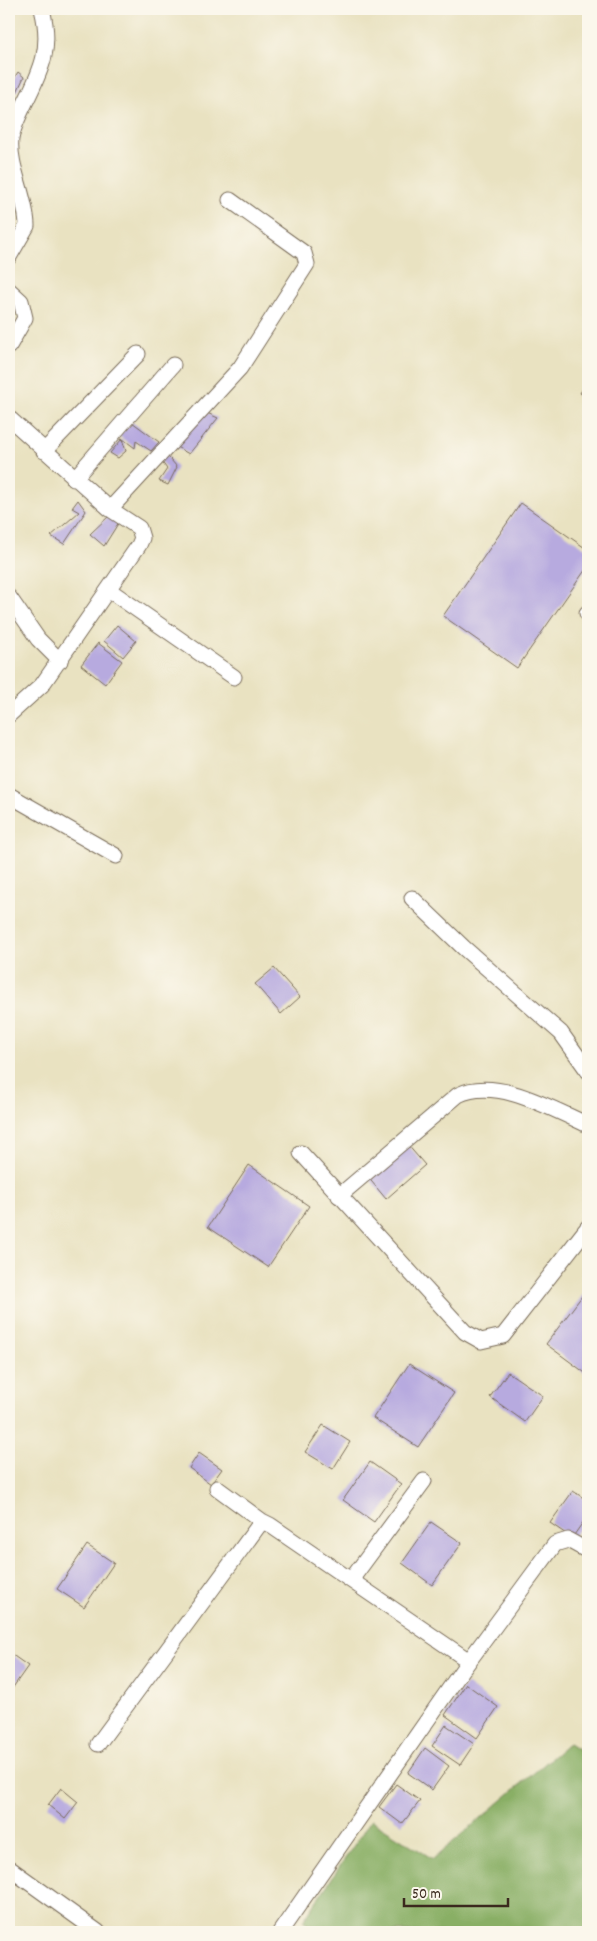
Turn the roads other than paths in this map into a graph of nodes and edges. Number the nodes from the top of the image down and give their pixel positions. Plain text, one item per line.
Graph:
1 (42, 9) edge
2 (14, 108) edge
3 (230, 200) dead end
4 (9, 257) edge
5 (9, 290) edge
6 (9, 346) edge
7 (138, 354) dead end
8 (173, 365) dead end
9 (9, 418) edge
10 (44, 451) junction
11 (74, 479) junction
12 (110, 509) junction
13 (109, 590) junction
14 (9, 597) edge
15 (60, 661) junction
16 (234, 676) dead end
17 (9, 715) edge
18 (9, 795) edge
19 (116, 856) dead end
20 (412, 898) dead end
21 (588, 1071) edge
22 (588, 1125) edge
23 (301, 1153) dead end
24 (339, 1196) junction
25 (588, 1227) edge
26 (424, 1481) dead end
27 (217, 1488) dead end
28 (262, 1521) junction
29 (588, 1551) edge
30 (351, 1580) junction
31 (469, 1661) junction
32 (98, 1744) dead end
33 (9, 1868) edge
34 (98, 1932) edge
35 (280, 1932) edge

1 - 2 street
2 - 4 street
3 - 12 street
5 - 6 street
7 - 10 street
8 - 11 street
9 - 10 street
10 - 11 street
11 - 12 street
12 - 13 street
13 - 15 street
13 - 16 street
14 - 15 street
15 - 17 street
18 - 19 street
20 - 21 street
22 - 24 street
23 - 24 street
24 - 25 street
26 - 30 street
27 - 28 street
28 - 30 street
28 - 32 street
29 - 31 street
30 - 31 street
31 - 35 street
33 - 34 street

